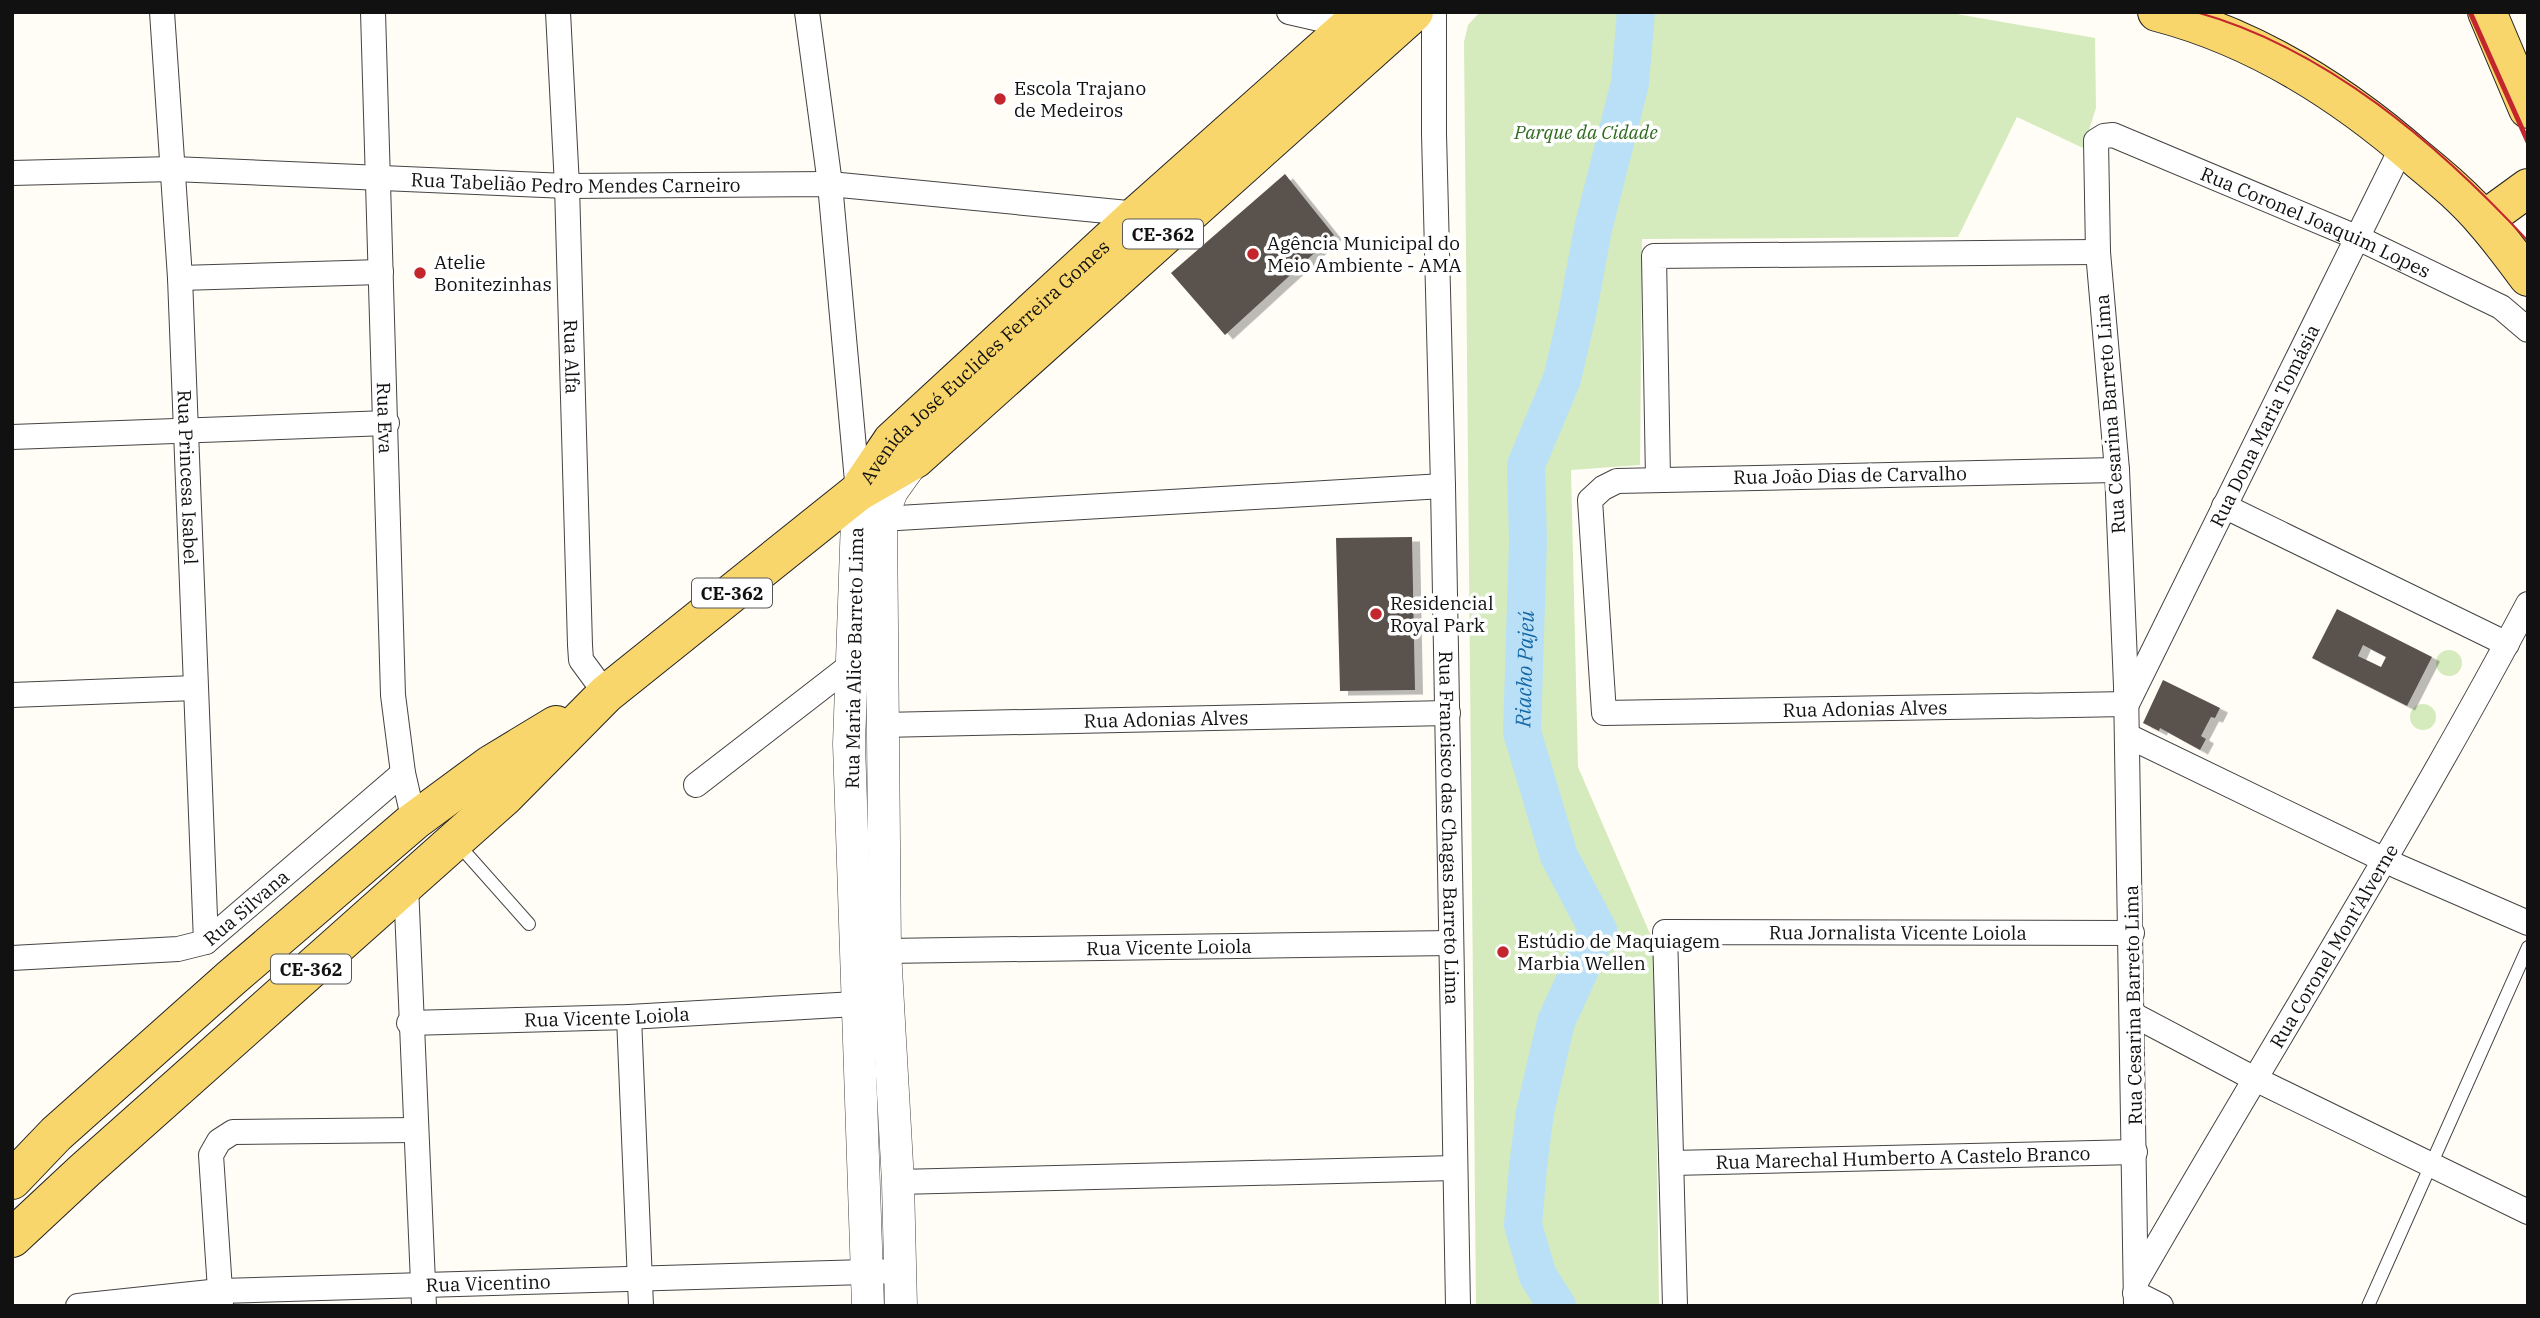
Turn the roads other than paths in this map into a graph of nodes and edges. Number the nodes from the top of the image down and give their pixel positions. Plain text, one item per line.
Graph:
1 (162, 12) edge
2 (373, 12) edge
3 (558, 12) edge
4 (807, 12) edge
5 (1289, 12) edge
6 (1414, 12) edge
7 (1434, 12) edge
8 (2157, 12) edge
9 (2487, 12) edge
10 (1358, 19) edge
11 (2225, 25) edge
12 (2516, 57) edge
13 (2528, 108) edge
14 (2096, 141) joint
15 (2403, 145) junction
16 (173, 169) junction
17 (12, 173) edge
18 (378, 179) junction
19 (830, 184) junction
20 (567, 186) junction
21 (2528, 188) edge
22 (1138, 214) junction
23 (2484, 220) junction
24 (2356, 237) junction
25 (2098, 252) junction
26 (382, 272) junction
27 (2528, 277) edge
28 (180, 278) junction
29 (2528, 330) edge
30 (387, 423) junction
31 (187, 432) junction
32 (12, 437) edge
33 (2117, 470) junction
34 (1658, 479) junction
35 (1444, 486) junction
36 (870, 505) junction
37 (2224, 506) junction
38 (2528, 604) edge
39 (2507, 644) junction
40 (851, 665) junction
41 (195, 688) junction
42 (606, 694) junction
43 (12, 695) edge
44 (2127, 695) junction
45 (1448, 713) junction
46 (1604, 713) joint
47 (882, 725) junction
48 (2128, 736) junction
49 (403, 773) junction
50 (696, 785) dead end
51 (414, 821) junction
52 (456, 841) junction
53 (2385, 860) junction
54 (406, 885) junction
55 (2528, 923) edge
56 (529, 924) dead end
57 (2132, 933) junction
58 (206, 942) junction
59 (1451, 943) junction
60 (2528, 947) edge
61 (886, 951) junction
62 (12, 958) edge
63 (888, 1002) junction
64 (856, 1003) junction
65 (2132, 1014) junction
66 (629, 1017) junction
67 (410, 1023) junction
68 (2253, 1078) junction
69 (415, 1130) junction
70 (2134, 1152) junction
71 (1672, 1163) junction
72 (2432, 1166) junction
73 (1454, 1168) junction
74 (12, 1180) edge
75 (898, 1182) junction
76 (2528, 1212) edge
77 (12, 1238) edge
78 (900, 1271) junction
79 (867, 1272) junction
80 (640, 1278) junction
81 (423, 1294) edge
82 (2135, 1294) edge
83 (220, 1298) edge
84 (78, 1306) edge
85 (641, 1306) edge
86 (868, 1306) edge
87 (901, 1306) edge
88 (1458, 1306) edge
89 (1675, 1306) edge
90 (2161, 1306) edge
91 (2368, 1306) edge

1 - 16 street, Rua Princesa Isabel
2 - 18 street, Rua Eva
3 - 20 street, Rua Alfa
4 - 19 street, Rua Maria Alice Barreto Lima
5 - 10 street
6 - 36 main road, Avenida José Euclides Ferreira Gomes / CE-362
7 - 35 street, Rua Francisco das Chagas Barreto Lima
8 - 11 main road
9 - 12 main road
10 - 22 main road, Avenida José Euclides Ferreira Gomes / CE-362
11 - 15 main road
12 - 13 main road
14 - 24 street, Rua Coronel Joaquim Lopes
14 - 25 street, Rua Cesarina Barreto Lima
15 - 23 main road
15 - 24 street, Rua Dona Maria Tomásia
16 - 17 street, Rua Tabelião Pedro Mendes Carneiro
16 - 18 street, Rua Tabelião Pedro Mendes Carneiro
16 - 28 street, Rua Princesa Isabel
18 - 20 street, Rua Tabelião Pedro Mendes Carneiro
18 - 26 street, Rua Eva
19 - 20 street, Rua Tabelião Pedro Mendes Carneiro
19 - 22 street, Rua Tabelião Pedro Mendes Carneiro
19 - 36 street, Rua Maria Alice Barreto Lima
20 - 42 street, Rua Alfa
21 - 23 main road
22 - 36 main road, Avenida José Euclides Ferreira Gomes / CE-362
23 - 27 main road
24 - 29 street, Rua Coronel Joaquim Lopes
24 - 37 street, Rua Dona Maria Tomásia
25 - 33 street, Rua Cesarina Barreto Lima
25 - 34 street
26 - 28 street
26 - 30 street, Rua Eva
28 - 31 street, Rua Princesa Isabel
30 - 31 street
30 - 49 street, Rua Eva
31 - 32 street
31 - 41 street, Rua Princesa Isabel
33 - 34 street, Rua João Dias de Carvalho
33 - 44 street, Rua Cesarina Barreto Lima
34 - 46 street, Rua João Dias de Carvalho
35 - 36 street
35 - 45 street, Rua Francisco das Chagas Barreto Lima
36 - 40 street, Rua Maria Alice Barreto Lima
36 - 42 main road, Avenida José Euclides Ferreira Gomes / CE-362
36 - 47 street, Rua Maria Alice Barreto Lima
37 - 39 street
37 - 44 street, Rua Dona Maria Tomásia
38 - 39 street, Rua Coronel Mont'Alverne
39 - 53 street, Rua Coronel Mont'Alverne
40 - 50 street
40 - 64 street, Rua Maria Alice Barreto Lima
41 - 43 street
41 - 58 street, Rua Princesa Isabel
42 - 51 main road, Avenida José Euclides Ferreira Gomes / CE-362
42 - 52 main road, Avenida José Euclides Ferreira Gomes / CE-362
44 - 46 street, Rua Adonias Alves
44 - 48 street, Rua Cesarina Barreto Lima
45 - 47 street, Rua Adonias Alves
45 - 59 street, Rua Francisco das Chagas Barreto Lima
47 - 61 street, Rua Maria Alice Barreto Lima
48 - 53 street
48 - 57 street, Rua Cesarina Barreto Lima
49 - 51 street, Rua Eva
49 - 58 street, Rua Silvana
51 - 74 main road, Avenida José Euclides Ferreira Gomes / CE-362
52 - 54 main road, Avenida José Euclides Ferreira Gomes / CE-362
52 - 56 lane
53 - 55 street
53 - 68 street, Rua Coronel Mont'Alverne
54 - 67 street
54 - 77 main road, Avenida José Euclides Ferreira Gomes / CE-362
57 - 65 street, Rua Cesarina Barreto Lima
57 - 71 street, Rua Jornalista Vicente Loiola
58 - 62 street, Rua Silvana
59 - 61 street, Rua Vicente Loiola
59 - 73 street, Rua Francisco das Chagas Barreto Lima
60 - 72 lane
61 - 63 street, Rua Maria Alice Barreto Lima
63 - 64 street, Rua Vicente Loiola
63 - 75 street, Rua Maria Alice Barreto Lima
64 - 66 street, Rua Vicente Loiola
64 - 79 street, Rua Maria Alice Barreto Lima
65 - 68 street
65 - 70 street, Rua Cesarina Barreto Lima
66 - 67 street, Rua Vicente Loiola
66 - 80 street
67 - 69 street
68 - 72 street
68 - 82 street, Rua Coronel Mont'Alverne
69 - 81 street
69 - 83 street
70 - 71 street, Rua Marechal Humberto A Castelo Branco
70 - 82 street, Rua Cesarina Barreto Lima
71 - 89 street
72 - 76 street
72 - 91 lane
73 - 75 street
73 - 88 street, Rua Francisco das Chagas Barreto Lima
75 - 78 street, Rua Maria Alice Barreto Lima
78 - 79 street, Rua Vicentino
78 - 87 street, Rua Maria Alice Barreto Lima
79 - 80 street, Rua Vicentino
79 - 86 street, Rua Maria Alice Barreto Lima
80 - 81 street, Rua Vicentino
80 - 85 street
81 - 83 street, Rua Vicentino
82 - 90 street
83 - 84 street, Rua Vicentino

